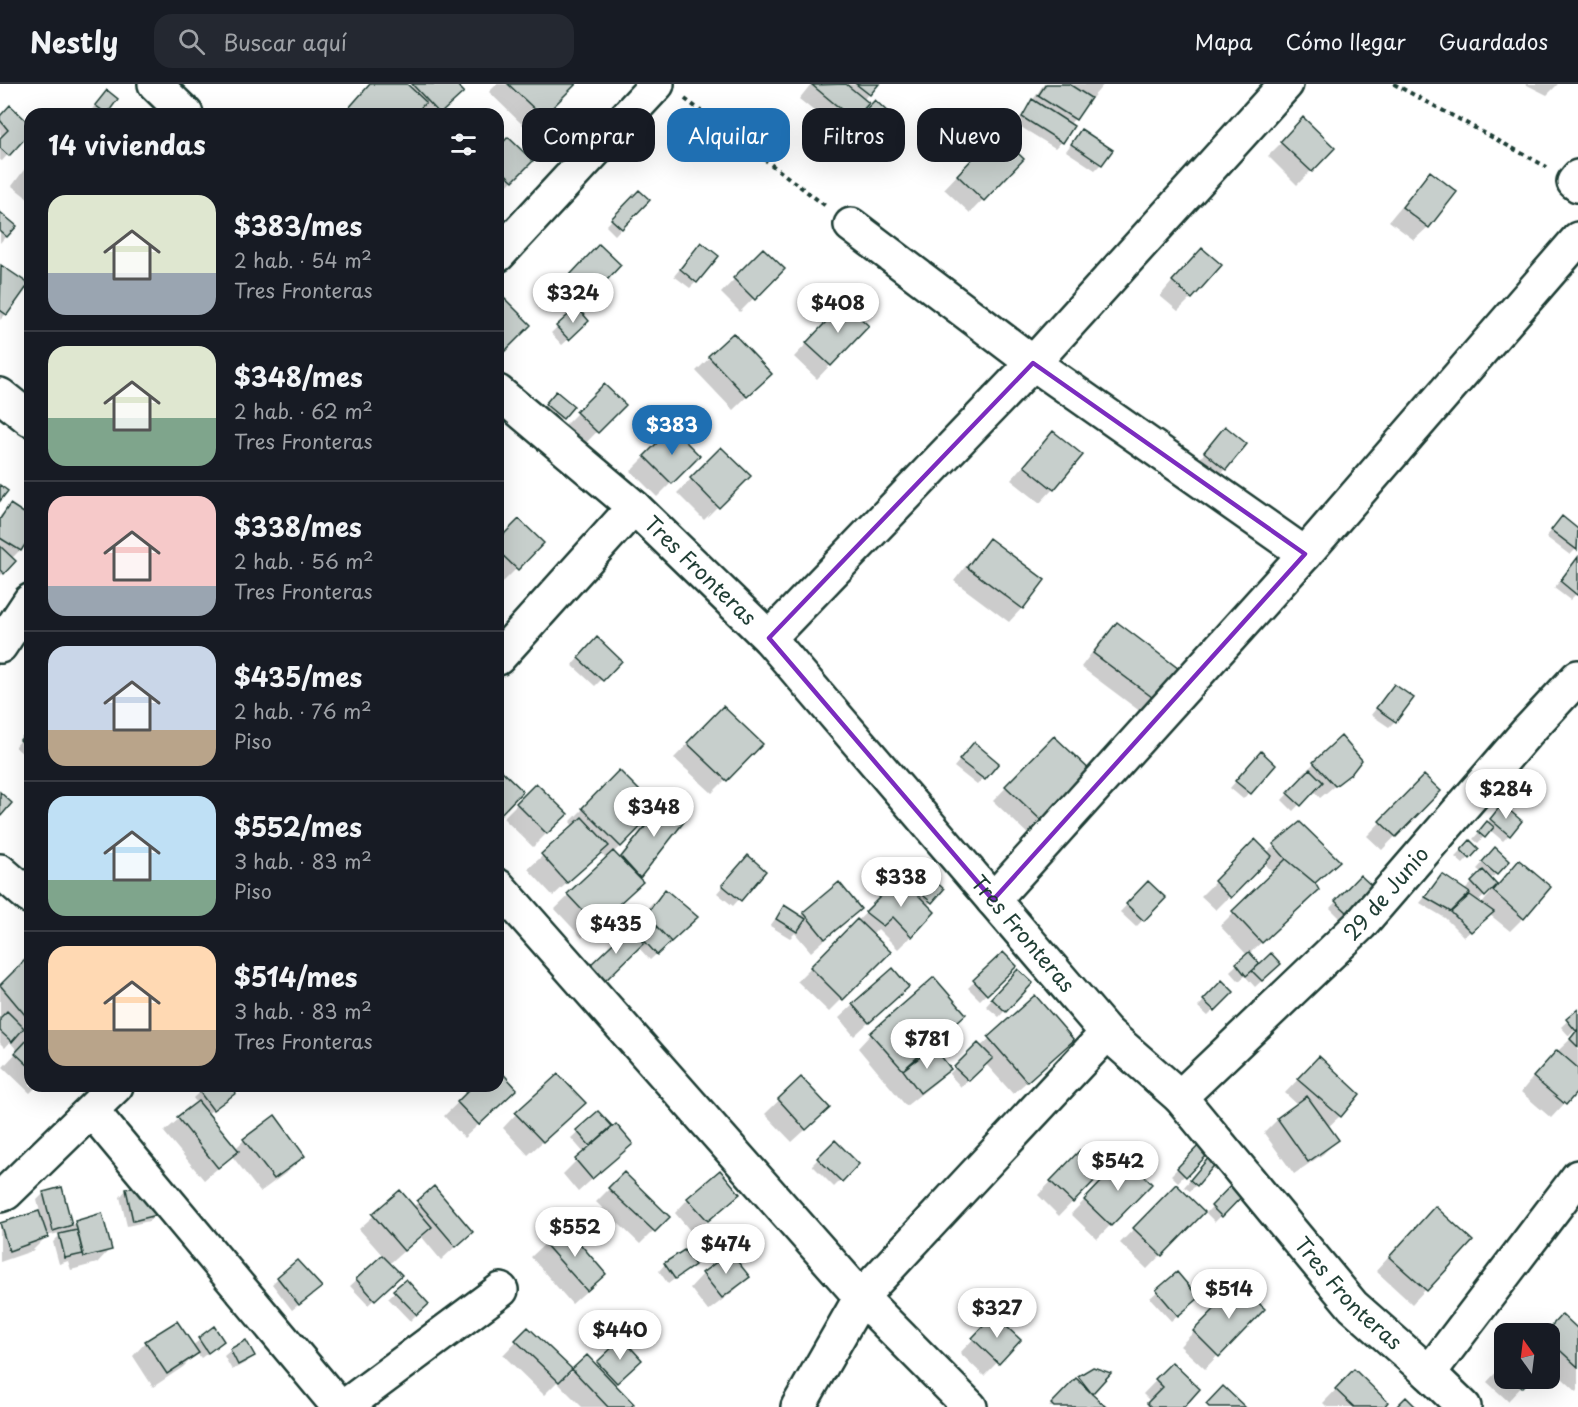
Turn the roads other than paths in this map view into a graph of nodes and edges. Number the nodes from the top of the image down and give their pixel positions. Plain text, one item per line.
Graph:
1 (1286, 84) edge
2 (670, 91) edge
3 (851, 225) road end
4 (1578, 239) edge
5 (504, 249) edge
6 (1033, 363) junction
7 (0, 395) edge
8 (504, 397) edge
9 (24, 414) edge
10 (634, 507) junction
11 (1305, 554) junction
12 (24, 610) edge
13 (769, 638) junction
14 (0, 646) edge
15 (504, 651) edge
16 (1578, 677) edge
17 (0, 871) edge
18 (24, 892) edge
19 (504, 893) edge
20 (993, 900) junction
21 (1107, 1033) junction
22 (110, 1092) edge
23 (1180, 1097) junction
24 (92, 1110) junction
25 (1578, 1177) edge
26 (0, 1195) edge
27 (501, 1290) dead end
28 (861, 1297) junction
29 (1429, 1373) junction
30 (339, 1407) edge
31 (344, 1407) edge
32 (798, 1407) edge
33 (970, 1407) edge
34 (1464, 1407) edge

1 - 6 street
2 - 5 street
3 - 6 street
4 - 11 street
6 - 11 street
6 - 13 street
7 - 9 street
8 - 10 street, Tres Fronteras
10 - 13 street, Tres Fronteras
10 - 15 street
11 - 20 street
12 - 14 street
13 - 20 street, Tres Fronteras
16 - 23 street, 29 de Junio
17 - 18 street
19 - 28 street
20 - 21 street, Tres Fronteras
21 - 23 street, Tres Fronteras
21 - 28 street
22 - 24 street
23 - 29 street, Tres Fronteras
24 - 26 street
24 - 30 street
25 - 29 street
27 - 31 street
28 - 32 street
28 - 33 street
29 - 34 street, Tres Fronteras

